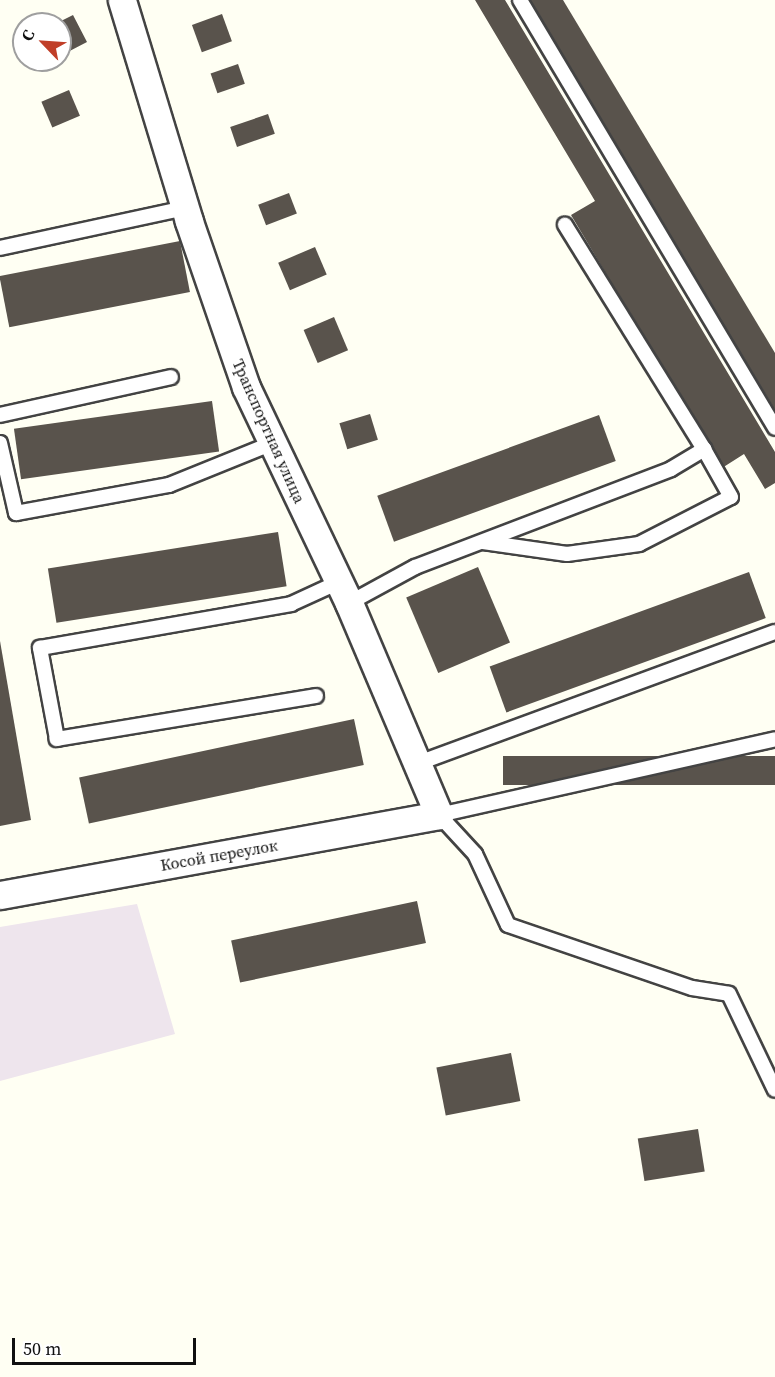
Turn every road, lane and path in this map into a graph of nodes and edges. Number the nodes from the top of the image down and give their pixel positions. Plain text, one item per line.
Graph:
1 (122, 0) edge
2 (520, 0) edge
3 (185, 208) junction
4 (565, 225) dead end
5 (0, 249) edge
6 (171, 377) dead end
7 (0, 415) edge
8 (775, 428) edge
9 (0, 443) edge
10 (273, 443) junction
11 (704, 449) junction
12 (481, 542) junction
13 (344, 592) junction
14 (774, 632) edge
15 (316, 696) dead end
16 (775, 739) edge
17 (416, 764) junction
18 (438, 815) junction
19 (0, 895) edge
20 (775, 1090) edge

1 - 3 street, Транспортная улица
2 - 8 lane
3 - 5 lane
3 - 10 street, Транспортная улица
4 - 11 lane
6 - 7 lane
9 - 10 lane
10 - 13 street, Транспортная улица
11 - 12 lane
11 - 12 lane
12 - 13 lane
13 - 15 lane
13 - 17 street, Транспортная улица
14 - 17 lane
16 - 18 lane
17 - 18 street, Транспортная улица
18 - 19 street, Косой переулок
18 - 20 lane

